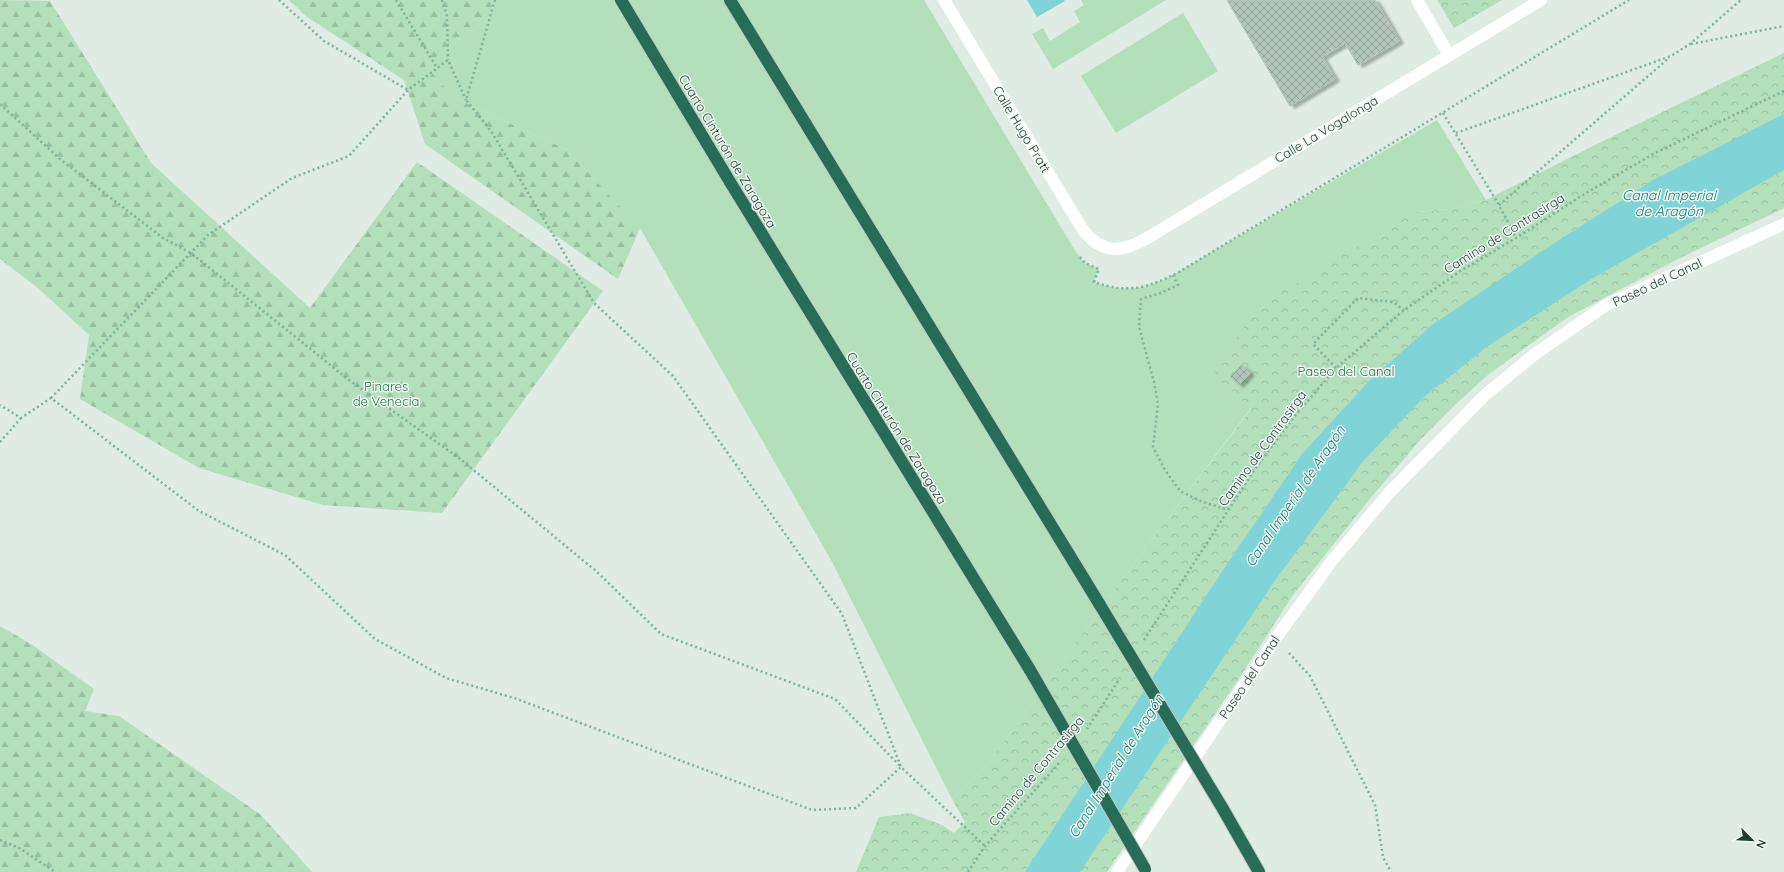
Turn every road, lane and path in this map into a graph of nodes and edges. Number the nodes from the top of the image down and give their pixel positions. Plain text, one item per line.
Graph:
1 (279, 0) edge
2 (396, 0) edge
3 (442, 0) edge
4 (495, 0) edge
5 (622, 0) edge
6 (730, 0) edge
7 (944, 0) edge
8 (1417, 0) edge
9 (1541, 0) edge
10 (1630, 0) edge
11 (1741, 0) edge
12 (1784, 26) edge
13 (1690, 44) junction
14 (1450, 55) junction
15 (1671, 56) junction
16 (448, 60) junction
17 (437, 68) junction
18 (408, 90) junction
19 (1784, 91) edge
20 (466, 100) junction
21 (0, 104) edge
22 (1443, 113) junction
23 (1456, 133) junction
24 (1499, 205) junction
25 (1784, 224) edge
26 (1516, 238) junction
27 (1108, 248) joint
28 (1076, 252) dead end
29 (191, 253) junction
30 (1173, 275) junction
31 (1404, 310) junction
32 (1336, 368) junction
33 (51, 398) junction
34 (0, 405) edge
35 (21, 418) junction
36 (0, 442) edge
37 (1228, 510) junction
38 (1276, 638) junction
39 (1143, 642) dead end
40 (1122, 675) dead end
41 (1084, 734) dead end
42 (1063, 758) dead end
43 (901, 767) junction
44 (0, 840) edge
45 (985, 846) junction
46 (1145, 871) edge
47 (55, 872) edge
48 (968, 872) edge
49 (1117, 872) edge
50 (1259, 872) edge
51 (1391, 872) edge

1 - 18 path
2 - 17 path
3 - 16 path
4 - 20 path
5 - 46 highway, Cuarto Cinturón de Zaragoza, bridge
6 - 50 highway, bridge
7 - 27 street, Calle Hugo Pratt
8 - 14 street
9 - 14 street, Calle La Vogalonga
10 - 22 path
11 - 13 path
12 - 13 path
13 - 15 path
14 - 27 street, Calle La Vogalonga
15 - 23 path
15 - 24 path
16 - 17 path
16 - 20 path
17 - 18 path
18 - 29 path
19 - 26 path, Camino de Contrasirga
20 - 43 path
21 - 29 path
22 - 23 path
22 - 30 path
23 - 24 path
24 - 26 path
25 - 38 street, Paseo del Canal
26 - 31 path, Camino de Contrasirga
28 - 30 path
29 - 33 path
29 - 43 path
30 - 37 path
31 - 32 path, Camino de Contrasirga
31 - 32 path
32 - 37 path, Camino de Contrasirga
33 - 35 path
33 - 43 path
34 - 35 path
35 - 36 path
37 - 39 path, Camino de Contrasirga
38 - 49 street, Paseo del Canal
38 - 51 path
40 - 41 path, Camino de Contrasirga
42 - 45 path, Camino de Contrasirga
43 - 45 path
44 - 47 path
45 - 48 path, Camino de Contrasirga

